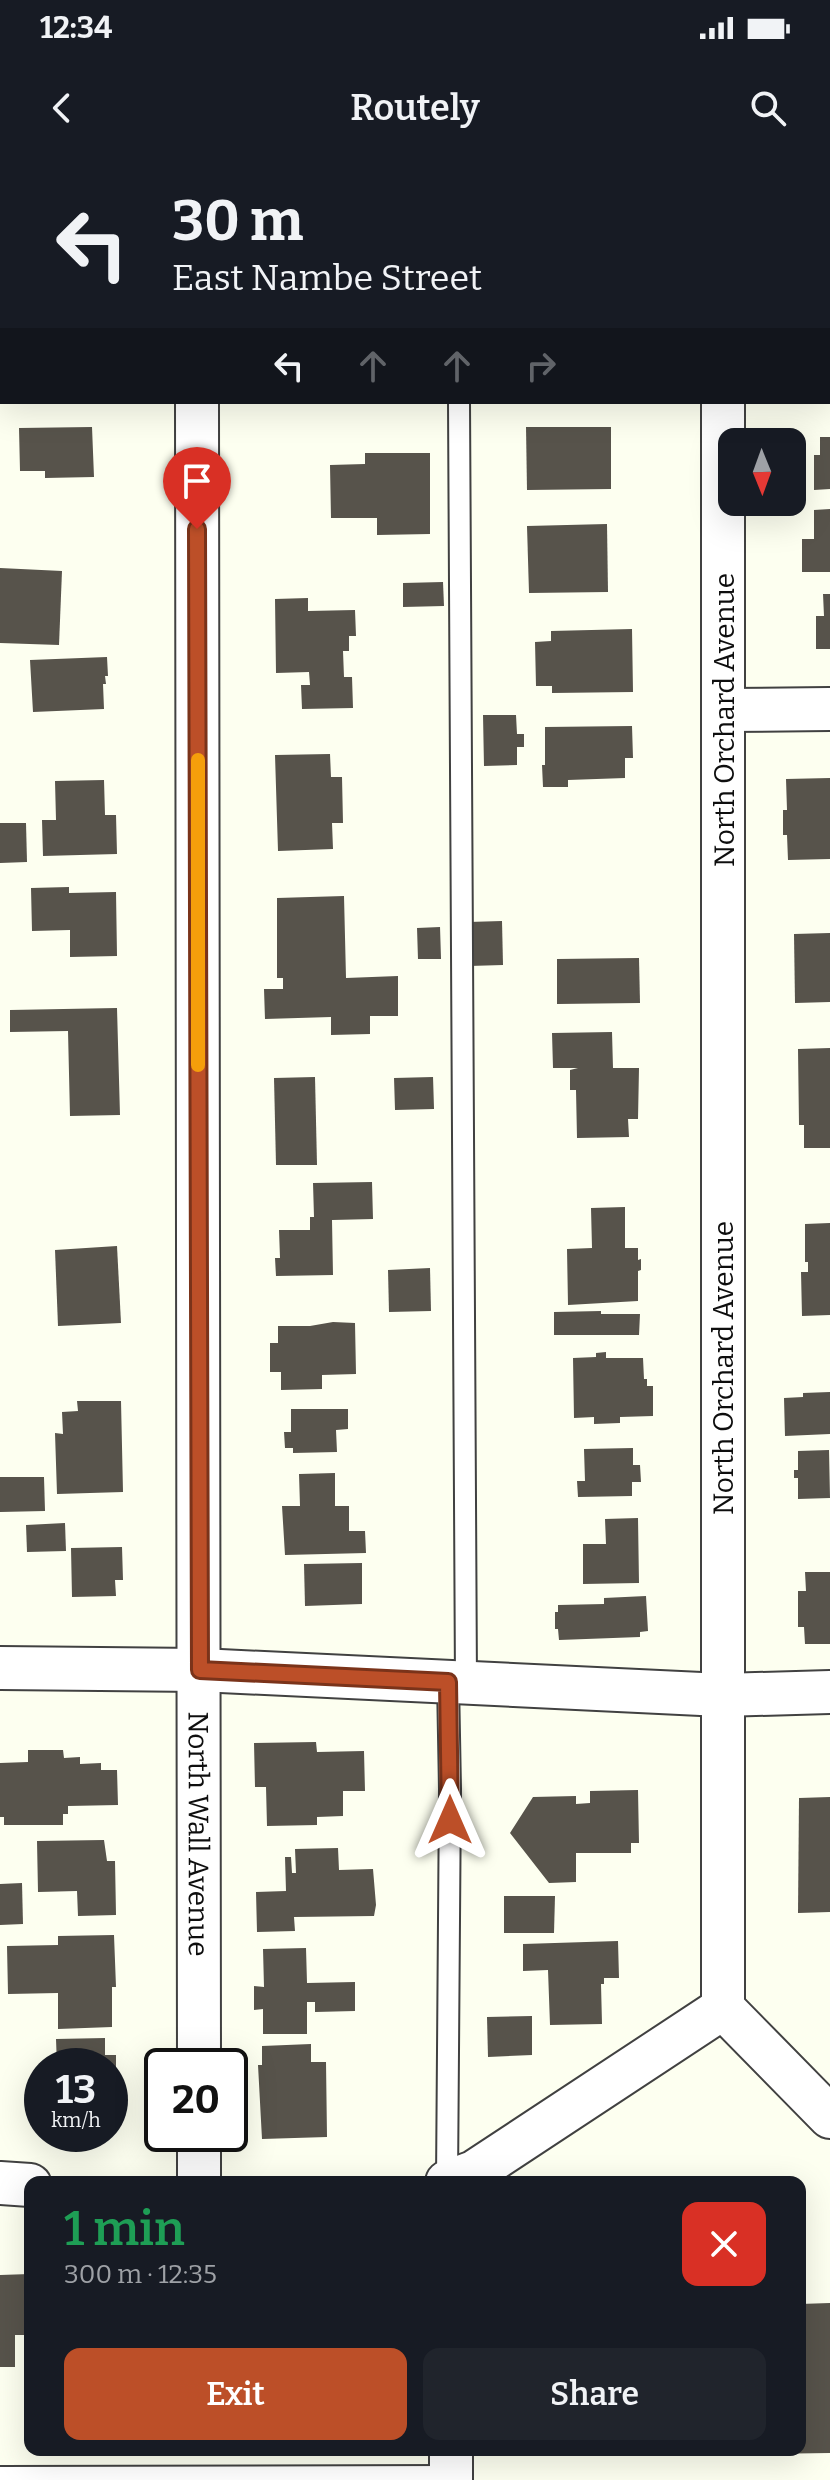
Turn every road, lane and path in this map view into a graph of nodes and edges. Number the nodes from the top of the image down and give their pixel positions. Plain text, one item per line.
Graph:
1 (197, 404) edge
2 (459, 404) edge
3 (723, 404) edge
4 (830, 709) edge
5 (725, 710) junction
6 (0, 1668) edge
7 (200, 1670) junction
8 (457, 1683) junction
9 (830, 1692) edge
10 (722, 1695) junction
11 (723, 2008) junction
12 (199, 2048) edge
13 (830, 2117) edge
14 (199, 2152) edge
15 (199, 2176) edge
16 (447, 2176) edge
17 (463, 2176) edge
18 (0, 2183) edge
19 (24, 2185) edge
20 (451, 2469) edge
21 (0, 2477) edge

1 - 7 street, North Wall Avenue
2 - 8 lane
3 - 5 street, North Orchard Avenue
4 - 5 street
5 - 10 street, North Orchard Avenue
6 - 7 street
7 - 8 street
7 - 12 street, North Wall Avenue
8 - 10 street
8 - 16 lane
9 - 10 street
10 - 11 street, North Orchard Avenue
11 - 13 street
11 - 17 street
14 - 15 street
18 - 19 street
20 - 21 lane

